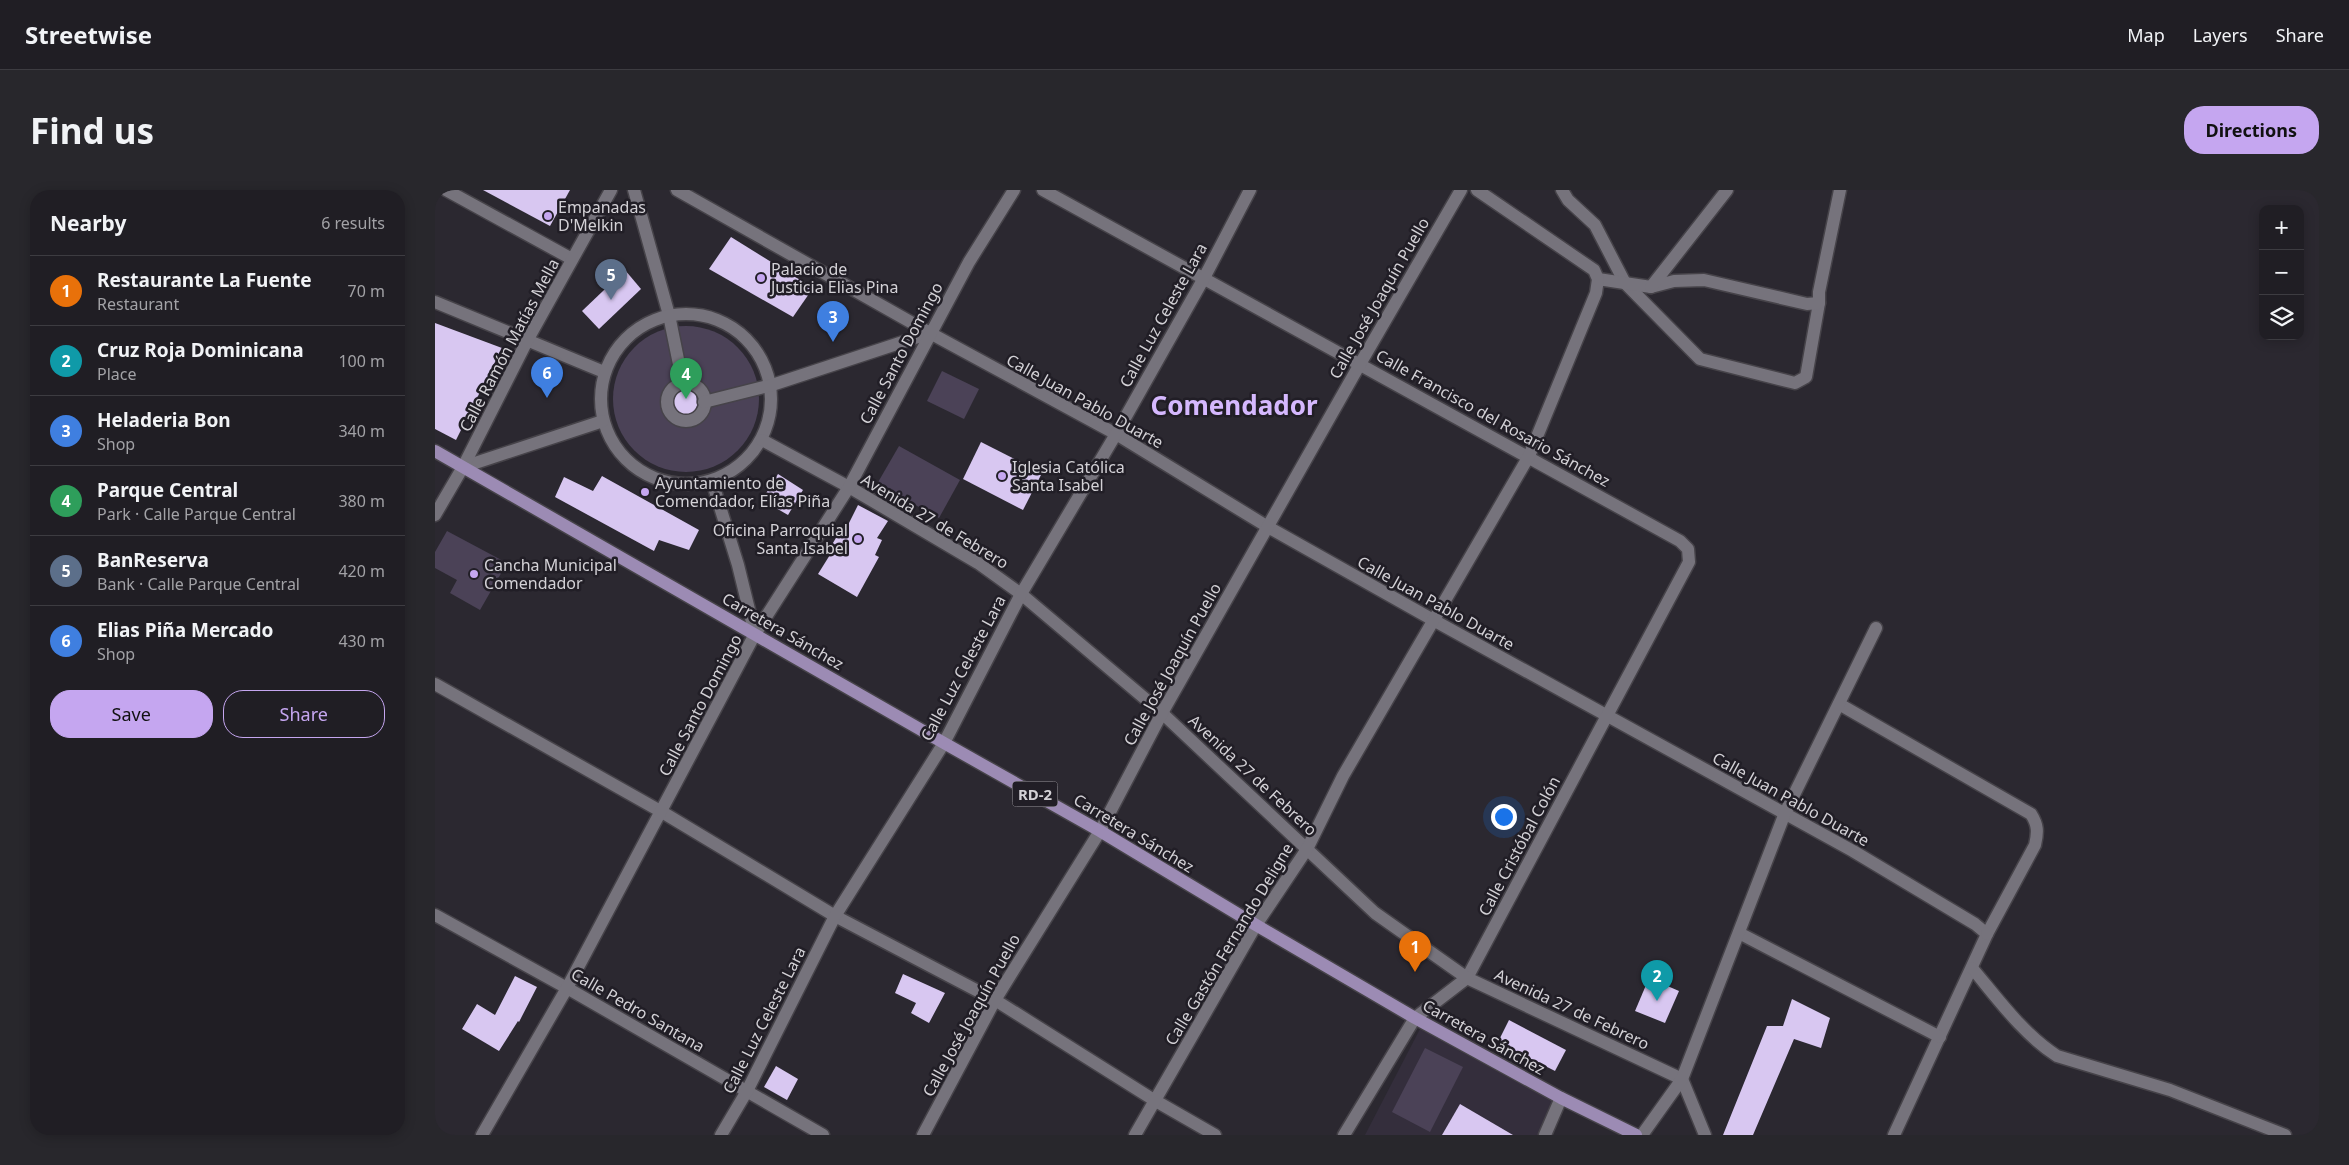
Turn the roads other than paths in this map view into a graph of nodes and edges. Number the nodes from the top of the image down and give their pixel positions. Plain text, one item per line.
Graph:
1 (446, 190) edge
2 (611, 190) edge
3 (634, 190) edge
4 (677, 190) edge
5 (1014, 190) edge
6 (1043, 190) edge
7 (1250, 190) edge
8 (1461, 190) edge
9 (1477, 190) edge
10 (1562, 190) edge
11 (1727, 190) edge
12 (1839, 190) edge
13 (572, 260) junction
14 (1203, 278) junction
15 (1598, 279) junction
16 (1625, 283) junction
17 (1651, 287) junction
18 (435, 302) edge
19 (1819, 303) junction
20 (669, 315) junction
21 (930, 333) junction
22 (528, 339) junction
23 (1360, 364) junction
24 (605, 372) junction
25 (683, 384) junction
26 (772, 386) junction
27 (704, 402) junction
28 (603, 421) junction
29 (1116, 434) junction
30 (762, 440) junction
31 (435, 451) edge
32 (1529, 456) junction
33 (463, 467) junction
34 (711, 481) junction
35 (849, 487) junction
36 (435, 515) edge
37 (1268, 527) junction
38 (1688, 549) joint
39 (1021, 594) junction
40 (1435, 622) junction
41 (1876, 628) dead end
42 (755, 634) junction
43 (435, 684) edge
44 (1839, 704) junction
45 (1163, 713) junction
46 (1608, 716) junction
47 (944, 743) junction
48 (663, 812) junction
49 (1785, 813) junction
50 (1100, 830) junction
51 (1307, 849) junction
52 (435, 914) edge
53 (835, 916) junction
54 (1256, 925) junction
55 (1739, 933) junction
56 (1987, 934) junction
57 (1972, 968) junction
58 (1467, 978) junction
59 (567, 988) junction
60 (995, 1000) junction
61 (1415, 1018) junction
62 (1939, 1037) junction
63 (1683, 1079) junction
64 (747, 1091) junction
65 (1561, 1098) junction
66 (1154, 1100) junction
67 (482, 1135) edge
68 (721, 1135) edge
69 (823, 1135) edge
70 (923, 1135) edge
71 (1135, 1135) edge
72 (1215, 1135) edge
73 (1344, 1135) edge
74 (1545, 1135) edge
75 (1636, 1135) edge
76 (1642, 1135) edge
77 (1705, 1135) edge
78 (1894, 1135) edge
79 (2285, 1135) edge

1 - 13 street
2 - 13 street, Calle Ramón Matías Mella
3 - 20 street
4 - 21 street, Calle Juan Pablo Duarte
5 - 21 street, Calle Santo Domingo
6 - 14 street, Calle Francisco del Rosario Sánchez
7 - 14 street, Calle Luz Celeste Lara
8 - 23 street, Calle José Joaquín Puello
9 - 15 street
10 - 16 street
11 - 17 street
12 - 19 street
13 - 22 street, Calle Ramón Matías Mella
14 - 23 street, Calle Francisco del Rosario Sánchez
14 - 29 street, Calle Luz Celeste Lara
15 - 16 street
15 - 32 street, Calle Gastón Fernando Deligne
16 - 17 street
16 - 19 street
17 - 19 street
18 - 22 street
20 - 24 street
20 - 25 street
20 - 26 street
21 - 26 street
21 - 29 street, Calle Juan Pablo Duarte
21 - 35 street, Calle Santo Domingo
22 - 24 street
22 - 33 street, Calle Ramón Matías Mella
23 - 32 street, Calle Francisco del Rosario Sánchez
23 - 37 street, Calle José Joaquín Puello
24 - 28 street
25 - 27 street
25 - 27 street
26 - 27 street
26 - 30 street
28 - 33 street
28 - 34 street
29 - 37 street, Calle Juan Pablo Duarte
29 - 39 street, Calle Luz Celeste Lara
30 - 34 street
30 - 35 street, Avenida 27 de Febrero
31 - 33 main road, Carretera Sánchez / RD-2
32 - 38 street, Calle Francisco del Rosario Sánchez
32 - 40 street, Calle Gastón Fernando Deligne
33 - 36 street, Calle Ramón Matías Mella
33 - 42 main road, Carretera Sánchez / RD-2
34 - 42 street
35 - 39 street, Avenida 27 de Febrero
35 - 42 street, Calle Santo Domingo
37 - 40 street, Calle Juan Pablo Duarte
37 - 45 street, Calle José Joaquín Puello
38 - 46 street, Calle Cristóbal Colón
39 - 45 street, Avenida 27 de Febrero
39 - 47 street, Calle Luz Celeste Lara
40 - 46 street, Calle Juan Pablo Duarte
40 - 51 street, Calle Gastón Fernando Deligne
41 - 44 street
42 - 47 main road, Carretera Sánchez / RD-2
42 - 48 street, Calle Santo Domingo
43 - 48 street
44 - 49 street
44 - 56 street
45 - 50 street, Calle José Joaquín Puello
45 - 51 street, Avenida 27 de Febrero
46 - 49 street, Calle Juan Pablo Duarte
46 - 58 street, Calle Cristóbal Colón
47 - 50 main road, Carretera Sánchez / RD-2
47 - 53 street, Calle Luz Celeste Lara
48 - 53 street
48 - 59 street, Calle Santo Domingo
49 - 55 street
49 - 56 street, Calle Juan Pablo Duarte
50 - 54 main road, Carretera Sánchez / RD-2
50 - 60 street, Calle José Joaquín Puello
51 - 54 street, Calle Gastón Fernando Deligne
51 - 58 street, Avenida 27 de Febrero
52 - 59 street, Calle Pedro Santana
53 - 60 street
53 - 64 street, Calle Luz Celeste Lara
54 - 61 main road, Carretera Sánchez / RD-2
54 - 66 street, Calle Gastón Fernando Deligne
55 - 62 street
55 - 63 street
56 - 57 street
57 - 62 street
57 - 79 street
58 - 61 street, Calle Cristóbal Colón
58 - 63 street, Avenida 27 de Febrero
59 - 64 street, Calle Pedro Santana
59 - 67 street, Calle Santo Domingo
60 - 66 street
60 - 70 street, Calle José Joaquín Puello
61 - 65 main road, Carretera Sánchez / RD-2
61 - 73 street, Calle Cristóbal Colón
62 - 78 street
63 - 76 street
63 - 77 street
64 - 68 street, Calle Luz Celeste Lara
64 - 69 street, Calle Pedro Santana
65 - 74 street
65 - 75 main road, Carretera Sánchez / RD-2
66 - 71 street, Calle Gastón Fernando Deligne
66 - 72 street

